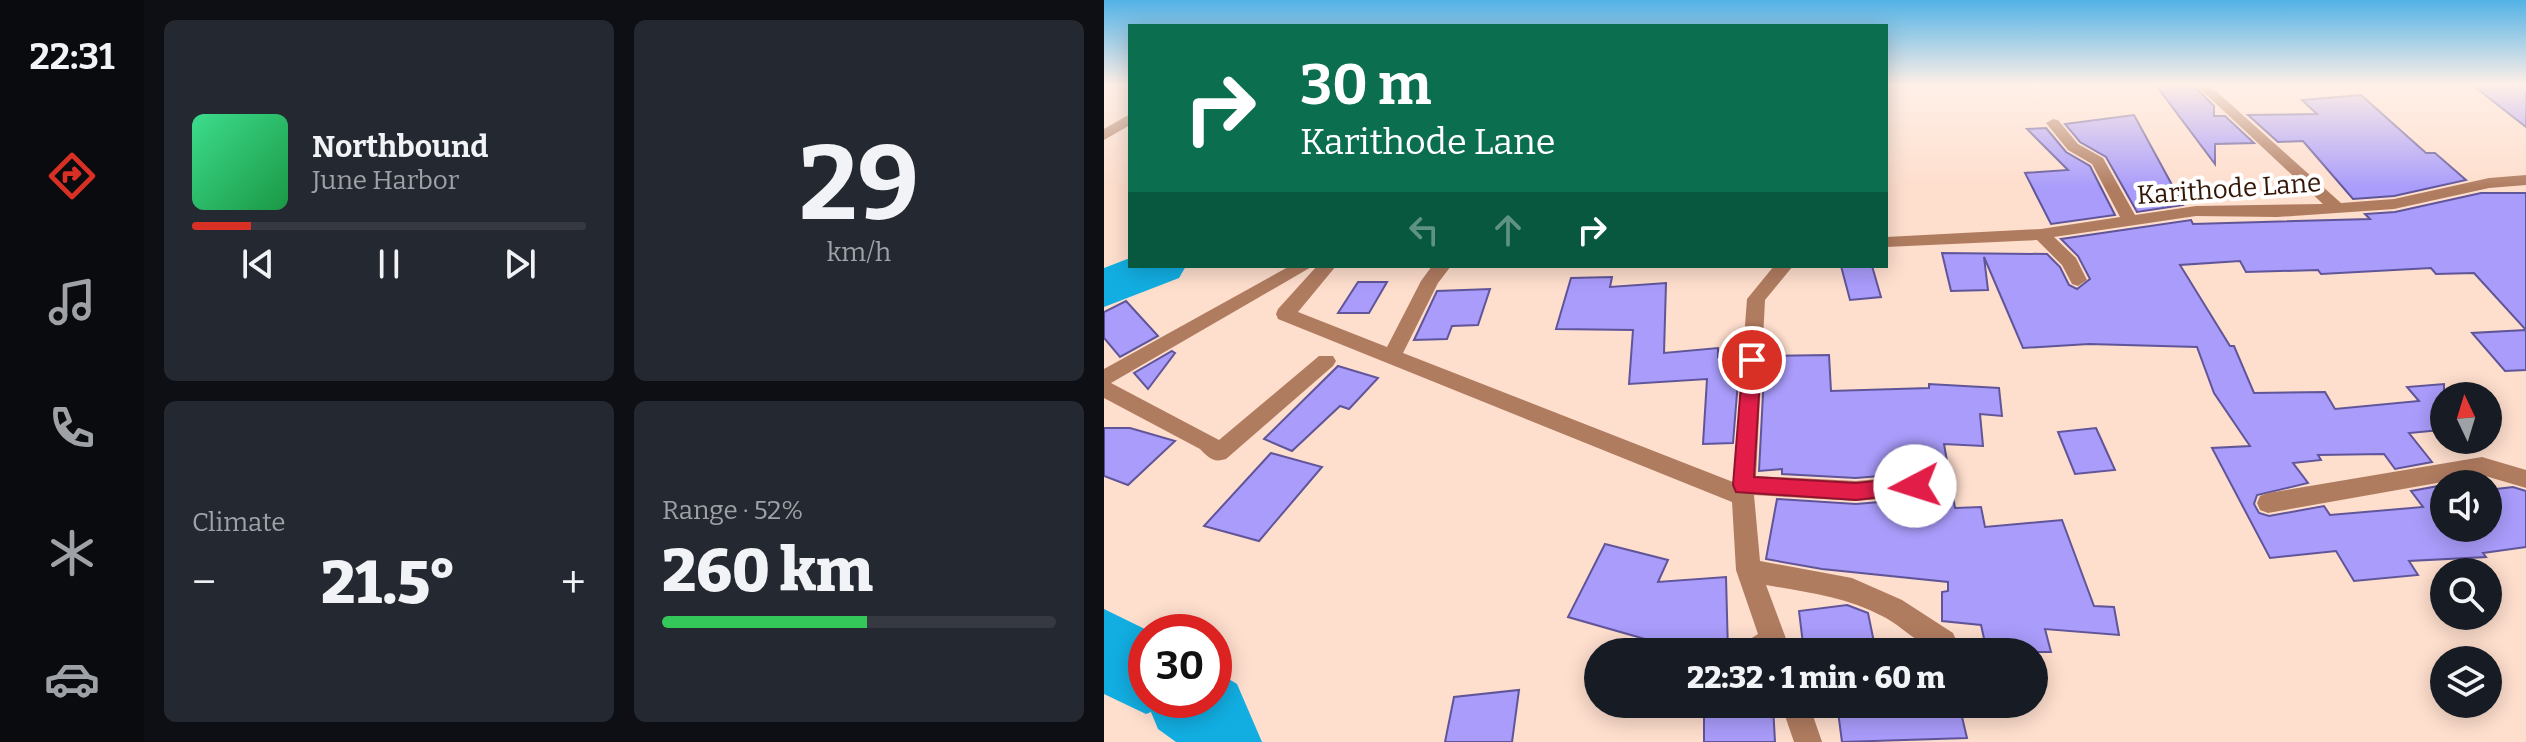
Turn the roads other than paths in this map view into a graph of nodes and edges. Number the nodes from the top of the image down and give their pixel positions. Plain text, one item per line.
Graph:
1 (1128, 119) edge
2 (2238, 119) edge
3 (2053, 123) dead end
4 (1104, 136) edge
5 (2526, 180) edge
6 (2337, 208) junction
7 (2130, 221) junction
8 (2041, 234) junction
9 (1888, 242) edge
10 (1300, 268) edge
11 (1325, 268) edge
12 (1440, 268) edge
13 (1782, 268) edge
14 (2078, 280) dead end
15 (1392, 355) junction
16 (1326, 361) dead end
17 (1104, 378) edge
18 (1104, 389) edge
19 (2526, 479) edge
20 (1915, 486) dead end
21 (1743, 491) junction
22 (2268, 503) dead end
23 (1748, 570) junction
24 (1765, 638) edge
25 (1938, 638) edge
26 (1800, 718) edge
27 (1808, 742) edge

1 - 4 street
2 - 6 street
3 - 7 street
5 - 6 street, Karithode Lane
6 - 7 street, Karithode Lane
7 - 8 street, Karithode Lane
8 - 9 street, Karithode Lane
8 - 14 street
10 - 17 street
11 - 15 street
12 - 15 street
13 - 21 street
15 - 21 street
16 - 18 street
19 - 22 street
20 - 21 street
21 - 23 street
23 - 24 street
23 - 25 street
26 - 27 street

